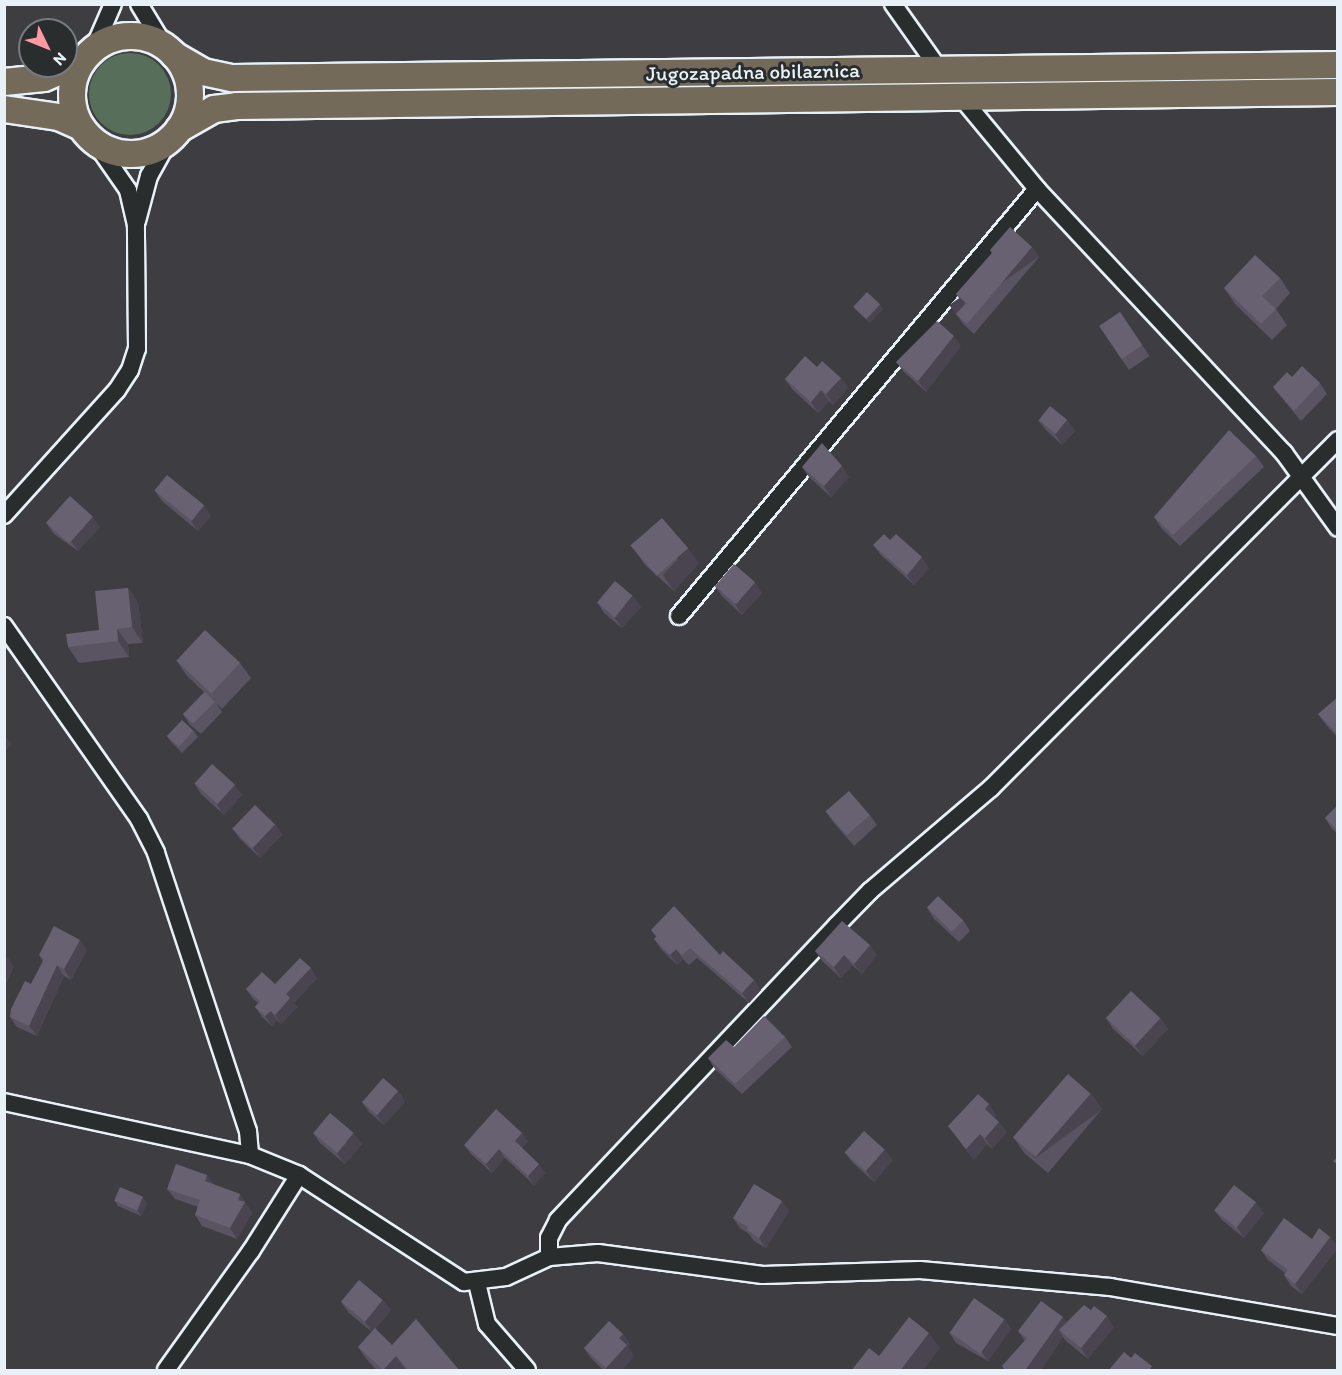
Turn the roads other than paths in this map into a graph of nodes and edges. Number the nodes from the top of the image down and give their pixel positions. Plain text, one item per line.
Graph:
1 (113, 4) edge
2 (139, 4) edge
3 (893, 4) edge
4 (170, 51) junction
5 (87, 56) junction
6 (1338, 64) edge
7 (939, 69) junction
8 (4, 82) edge
9 (1338, 92) edge
10 (961, 97) junction
11 (4, 109) edge
12 (87, 134) junction
13 (174, 135) junction
14 (1037, 189) junction
15 (136, 225) junction
16 (1338, 440) edge
17 (1302, 478) junction
18 (4, 515) edge
19 (1338, 528) edge
20 (680, 616) dead end
21 (4, 626) edge
22 (4, 1102) edge
23 (250, 1155) junction
24 (299, 1175) junction
25 (549, 1257) junction
26 (477, 1283) junction
27 (1338, 1326) edge
28 (166, 1371) edge
29 (527, 1371) edge

1 - 5 street
2 - 4 street
3 - 7 street
4 - 5 main road
4 - 7 main road, Jugozapadna obilaznica
4 - 13 main road
5 - 8 main road
5 - 12 main road
6 - 7 main road, Jugozapadna obilaznica
9 - 10 main road, Jugozapadna obilaznica
10 - 13 main road, Jugozapadna obilaznica
10 - 14 street
11 - 12 main road
12 - 13 main road
12 - 15 street
13 - 15 street
14 - 17 street
14 - 20 street
15 - 18 street
16 - 17 street
17 - 19 street
17 - 25 street
21 - 23 street
22 - 23 street
23 - 24 street
24 - 26 street
24 - 28 street
25 - 26 street
25 - 27 street
26 - 29 street

